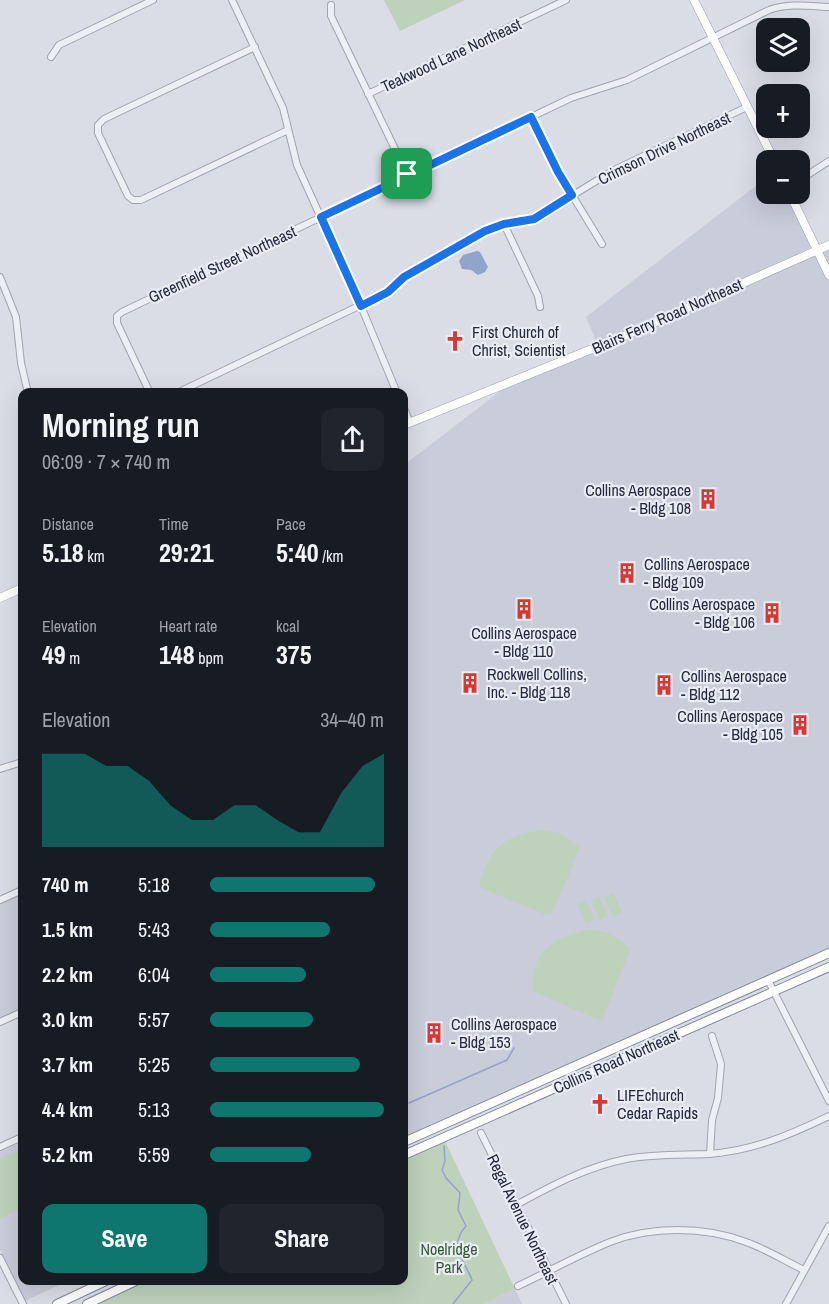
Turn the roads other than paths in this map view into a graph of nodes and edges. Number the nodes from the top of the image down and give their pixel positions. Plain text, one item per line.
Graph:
1 (153, 0) edge
2 (232, 0) edge
3 (566, 0) edge
4 (694, 0) edge
5 (815, 3) edge
6 (331, 5) dead end
7 (829, 7) edge
8 (714, 39) junction
9 (255, 47) junction
10 (51, 57) dead end
11 (368, 94) junction
12 (747, 107) junction
13 (531, 117) junction
14 (288, 130) junction
15 (769, 150) edge
16 (829, 161) edge
17 (810, 173) edge
18 (407, 174) junction
19 (572, 195) junction
20 (795, 204) edge
21 (321, 217) junction
22 (504, 224) junction
23 (602, 244) dead end
24 (829, 244) edge
25 (817, 250) junction
26 (829, 275) edge
27 (0, 277) edge
28 (361, 306) junction
29 (540, 307) dead end
30 (27, 388) edge
31 (148, 388) edge
32 (188, 388) edge
33 (395, 388) edge
34 (408, 424) edge
35 (18, 590) edge
36 (0, 598) edge
37 (18, 763) edge
38 (0, 769) edge
39 (18, 892) edge
40 (0, 900) edge
41 (829, 953) edge
42 (829, 967) edge
43 (768, 980) junction
44 (774, 991) junction
45 (18, 1014) edge
46 (0, 1022) edge
47 (712, 1036) dead end
48 (829, 1101) edge
49 (829, 1116) edge
50 (481, 1133) dead end
51 (18, 1139) edge
52 (408, 1140) edge
53 (0, 1147) edge
54 (408, 1153) edge
55 (710, 1154) junction
56 (516, 1204) junction
57 (829, 1226) edge
58 (0, 1258) edge
59 (804, 1270) junction
60 (550, 1271) junction
61 (97, 1285) edge
62 (127, 1285) edge
63 (518, 1286) dead end
64 (22, 1304) edge
65 (57, 1304) edge
66 (87, 1304) edge
67 (566, 1304) edge
68 (786, 1304) edge

1 - 10 street
2 - 9 street
3 - 11 street, Teakwood Lane Northeast
4 - 8 main road
5 - 7 street, Greenfield Street Northeast
5 - 8 street, Greenfield Street Northeast
6 - 11 street
8 - 12 main road
8 - 13 street, Greenfield Street Northeast
9 - 14 street
9 - 14 street
11 - 18 street
12 - 15 main road
12 - 19 street, Crimson Drive Northeast
13 - 18 street, Greenfield Street Northeast
13 - 19 street
14 - 21 street
16 - 17 street
18 - 21 street, Greenfield Street Northeast
19 - 22 street, Crimson Drive Northeast
19 - 23 street
20 - 25 main road
21 - 28 street
21 - 31 street, Greenfield Street Northeast
22 - 28 street, Crimson Drive Northeast
22 - 29 street
24 - 25 main road, Blairs Ferry Road Northeast
25 - 26 main road
25 - 34 main road, Blairs Ferry Road Northeast
27 - 30 street
28 - 32 street, Crimson Drive Northeast
28 - 33 street
35 - 36 main road
37 - 38 street
39 - 40 street
41 - 43 highway, Collins Road Northeast
42 - 44 highway, Collins Road Northeast
43 - 44 street
43 - 52 highway, Collins Road Northeast
44 - 48 street
44 - 54 highway, Collins Road Northeast
45 - 46 street
47 - 55 street
49 - 55 street
50 - 56 street, Regal Avenue Northeast
51 - 53 street
55 - 56 street
56 - 60 street, Regal Avenue Northeast
57 - 59 street
58 - 64 street
59 - 60 street
59 - 68 street
60 - 63 street
60 - 67 street, Regal Avenue Northeast
61 - 65 highway
62 - 66 highway

